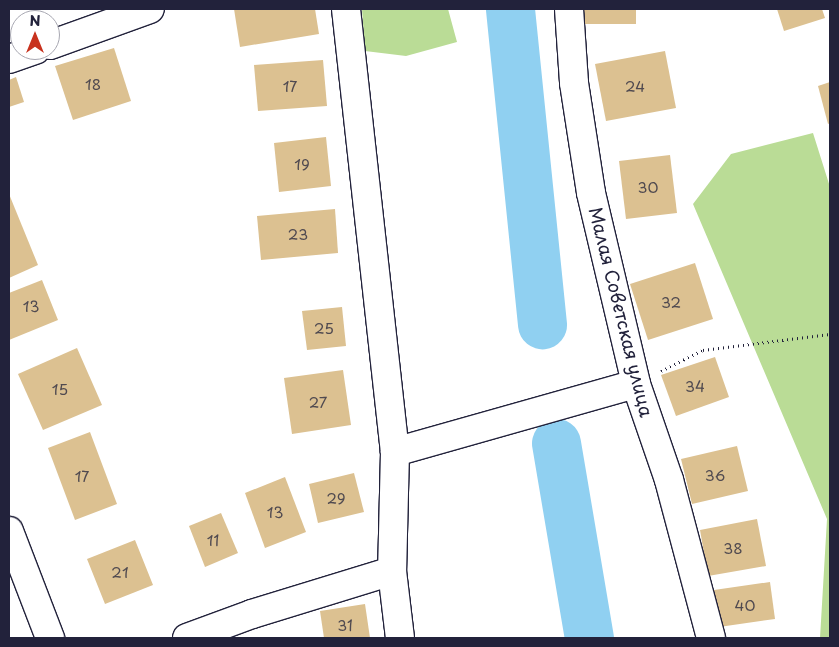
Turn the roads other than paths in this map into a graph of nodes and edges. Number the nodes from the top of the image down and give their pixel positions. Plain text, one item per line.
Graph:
1 (150, 9) edge
2 (346, 9) edge
3 (569, 9) edge
4 (60, 40) edge
5 (636, 384) junction
6 (395, 452) junction
7 (9, 531) edge
8 (392, 572) junction
9 (50, 638) edge
10 (187, 638) edge
11 (400, 638) edge
12 (711, 638) edge

1 - 4 street
2 - 6 street
3 - 5 street, Малая Советская улица
5 - 6 street
5 - 12 street, Малая Советская улица
6 - 8 street
7 - 9 street
8 - 10 street
8 - 11 street

